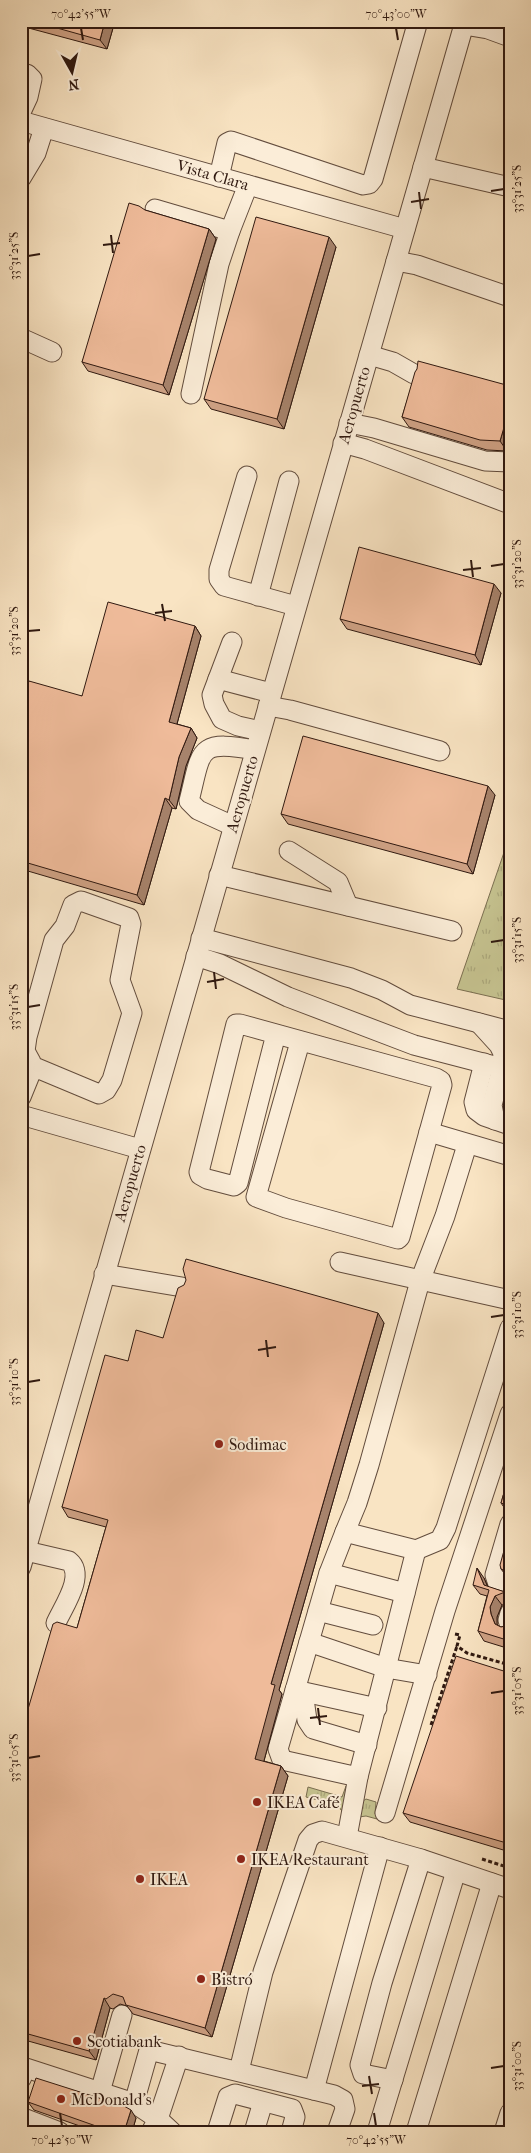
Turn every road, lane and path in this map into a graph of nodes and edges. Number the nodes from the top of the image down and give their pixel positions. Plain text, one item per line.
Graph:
1 (418, 21) edge
2 (465, 23) edge
3 (510, 37) edge
4 (21, 73) edge
5 (21, 112) edge
6 (21, 121) edge
7 (44, 128) junction
8 (423, 167) junction
9 (219, 177) junction
10 (21, 178) edge
11 (248, 185) junction
12 (510, 188) edge
13 (155, 209) dead end
14 (405, 229) junction
15 (230, 231) junction
16 (396, 260) junction
17 (510, 297) edge
18 (21, 338) edge
19 (52, 352) dead end
20 (369, 355) junction
21 (414, 374) edge
22 (191, 394) dead end
23 (349, 422) junction
24 (343, 443) junction
25 (510, 462) edge
26 (247, 476) dead end
27 (289, 481) dead end
28 (510, 504) edge
29 (258, 596) junction
30 (296, 606) junction
31 (232, 642) dead end
32 (218, 679) junction
33 (269, 700) junction
34 (260, 731) junction
35 (255, 750) junction
36 (440, 750) dead end
37 (233, 826) junction
38 (289, 852) dead end
39 (219, 875) junction
40 (348, 906) junction
41 (452, 932) dead end
42 (201, 938) junction
43 (196, 956) junction
44 (479, 1023) junction
45 (510, 1031) edge
46 (276, 1034) junction
47 (300, 1042) junction
48 (484, 1063) junction
49 (32, 1066) junction
50 (506, 1069) edge
51 (21, 1096) edge
52 (21, 1115) edge
53 (502, 1122) edge
54 (428, 1136) junction
55 (140, 1149) junction
56 (465, 1149) junction
57 (510, 1156) edge
58 (340, 1262) dead end
59 (104, 1274) junction
60 (420, 1282) junction
61 (182, 1287) edge
62 (510, 1300) edge
63 (510, 1328) edge
64 (510, 1414) edge
65 (510, 1524) edge
66 (345, 1532) junction
67 (416, 1550) junction
68 (24, 1559) edge
69 (329, 1573) junction
70 (510, 1591) edge
71 (405, 1593) junction
72 (318, 1611) junction
73 (510, 1613) edge
74 (56, 1623) edge
75 (373, 1625) dead end
76 (510, 1626) edge
77 (309, 1642) junction
78 (457, 1646) dead end
79 (386, 1668) junction
80 (427, 1675) junction
81 (299, 1691) junction
82 (377, 1708) junction
83 (430, 1728) edge
84 (367, 1745) junction
85 (358, 1777) junction
86 (385, 1813) dead end
87 (347, 1837) junction
88 (380, 1847) junction
89 (474, 1857) dead end
90 (421, 1859) junction
91 (510, 1868) edge
92 (456, 1871) junction
93 (501, 1886) edge
94 (122, 2016) dead end
95 (179, 2056) junction
96 (239, 2071) junction
97 (23, 2072) edge
98 (393, 2080) junction
99 (314, 2090) junction
100 (100, 2092) junction
101 (263, 2102) junction
102 (134, 2103) junction
103 (510, 2114) edge
104 (21, 2117) edge
105 (154, 2125) edge
106 (60, 2132) edge
107 (172, 2132) edge
108 (216, 2132) edge
109 (254, 2132) edge
110 (291, 2132) edge
111 (337, 2132) edge
112 (378, 2132) edge
113 (416, 2132) edge
114 (504, 2132) edge

1 - 9 street
2 - 3 street
2 - 8 street, Aeropuerto
4 - 5 street
6 - 7 street, Vista Clara
7 - 9 street, Vista Clara
7 - 10 street
8 - 12 street
8 - 14 street, Aeropuerto
9 - 11 street, Vista Clara
11 - 14 street, Vista Clara
11 - 15 street
13 - 15 street
14 - 16 street, Aeropuerto
15 - 22 street
16 - 17 street
16 - 20 street, Aeropuerto
18 - 19 street
20 - 21 street
20 - 23 street, Aeropuerto
23 - 24 street, Aeropuerto
23 - 25 street
24 - 28 street
24 - 30 street, Aeropuerto
26 - 29 street
27 - 29 street
29 - 30 street
30 - 33 street, Aeropuerto
31 - 32 street
32 - 33 street
32 - 34 street
33 - 34 street, Aeropuerto
33 - 36 street
34 - 35 street, Aeropuerto
35 - 37 street, Aeropuerto
35 - 37 street
37 - 39 street, Aeropuerto
38 - 40 street
39 - 40 street
39 - 42 street, Aeropuerto
40 - 41 street
42 - 43 street, Aeropuerto
42 - 44 street
43 - 48 street
43 - 55 street, Aeropuerto
44 - 45 street
44 - 50 street
46 - 46 street
46 - 47 street
47 - 54 street
47 - 54 street
48 - 50 street
48 - 53 street
49 - 49 street
49 - 51 street
50 - 53 street
52 - 55 street
54 - 56 street
55 - 59 street, Aeropuerto
56 - 57 street
56 - 60 street
58 - 60 street
59 - 61 street
59 - 68 street, Aeropuerto
60 - 62 street
60 - 66 street
63 - 67 street
64 - 80 street
65 - 70 street
66 - 67 street
66 - 69 street
67 - 71 street
68 - 74 street
69 - 71 street
69 - 72 street
71 - 79 street
72 - 75 street
72 - 77 street
73 - 76 street
77 - 79 street
77 - 81 street
78 - 83 path
79 - 80 street
79 - 82 street
80 - 86 street
81 - 82 street
81 - 84 street
81 - 85 street
82 - 84 street
84 - 85 street
85 - 87 street
87 - 88 street
87 - 96 street
88 - 90 street
88 - 99 street
89 - 91 path
90 - 92 street
90 - 98 street
92 - 93 street
92 - 98 street
93 - 113 street
94 - 100 street
95 - 96 street
95 - 102 street
95 - 105 street
96 - 99 street
97 - 100 street
98 - 112 street
99 - 111 street
100 - 102 street
101 - 108 street
101 - 109 street
101 - 110 street
102 - 105 street
103 - 114 street
104 - 106 street
105 - 107 street

